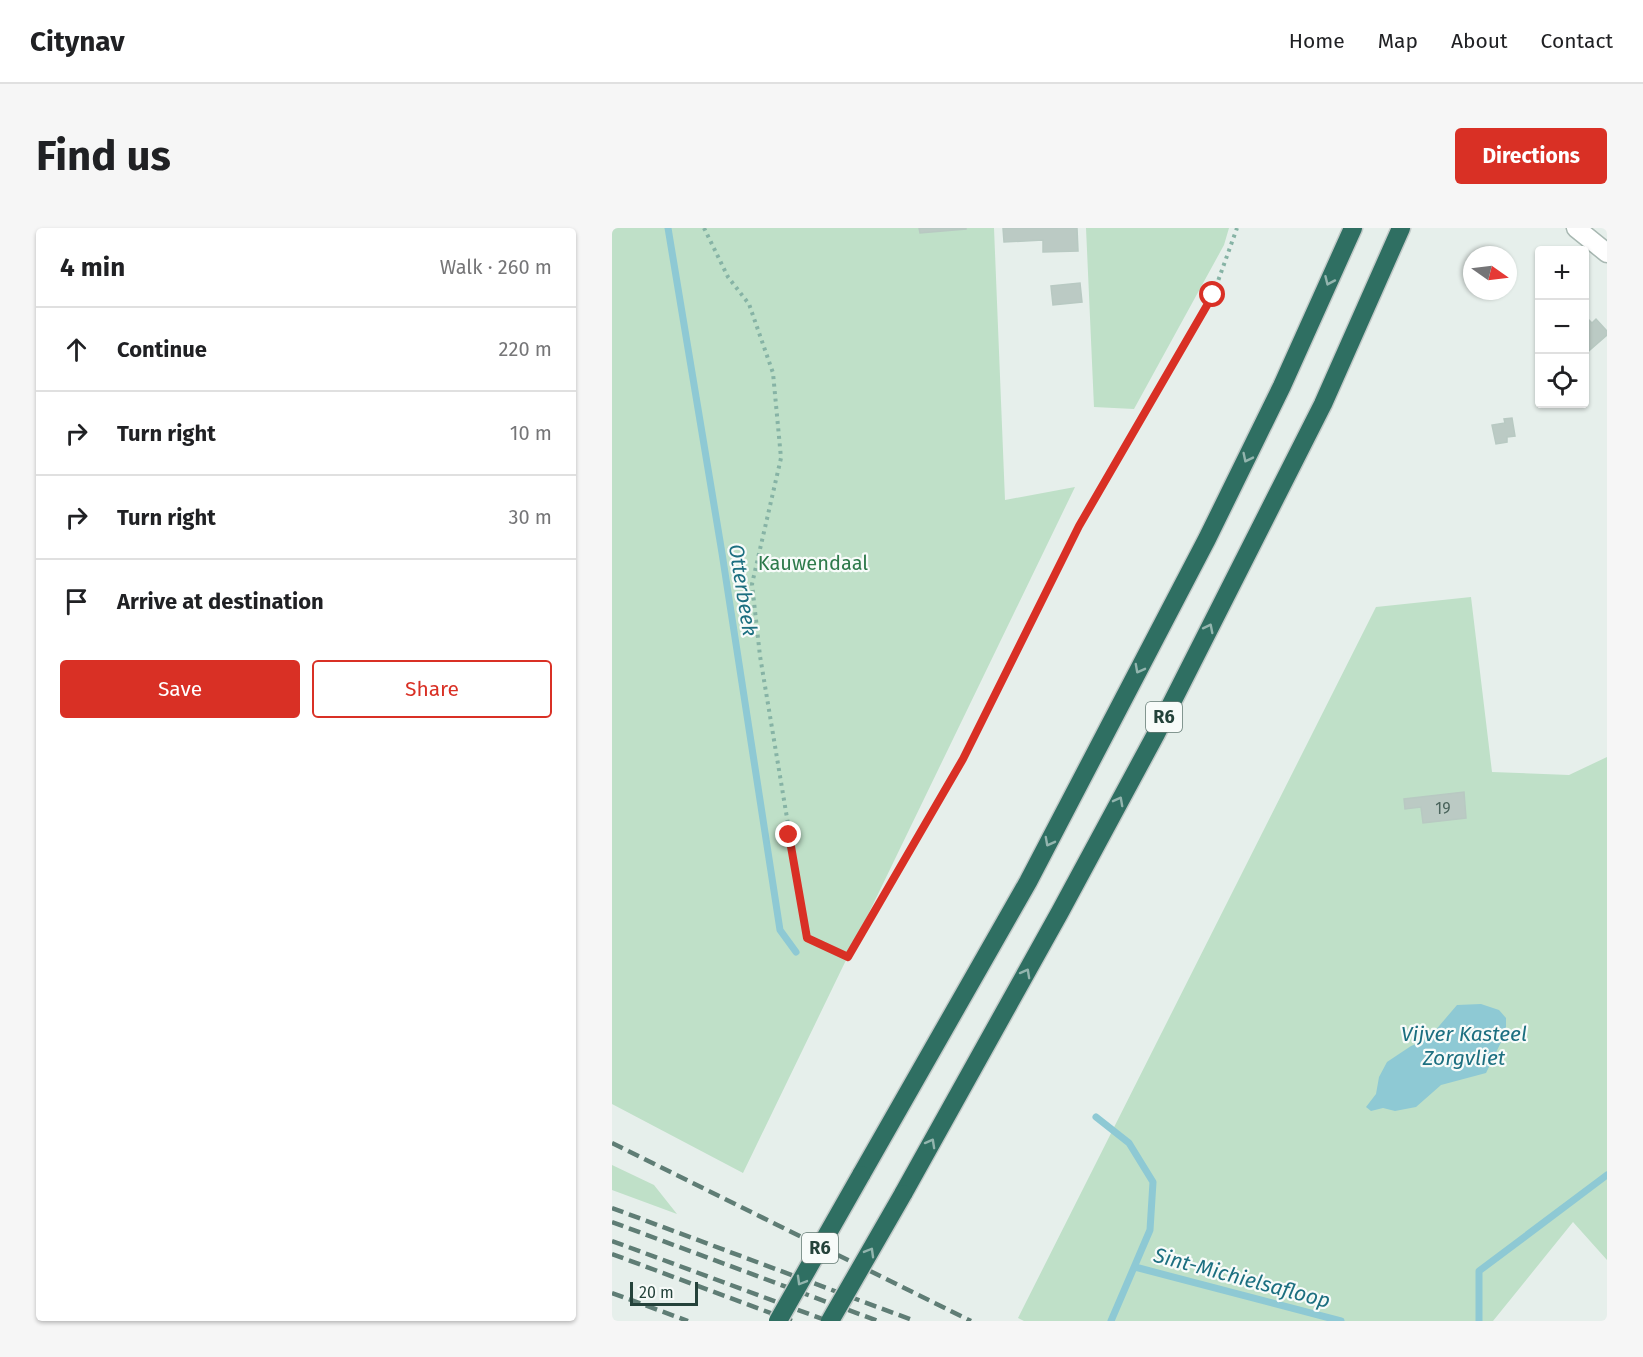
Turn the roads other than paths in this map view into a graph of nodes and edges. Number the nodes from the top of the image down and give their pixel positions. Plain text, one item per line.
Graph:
1 (1353, 228) edge
2 (1401, 228) edge
3 (1576, 228) edge
4 (1607, 253) edge
5 (778, 1321) edge
6 (830, 1321) edge

1 -> 5 highway, R6, bridge
6 -> 2 highway, R6, bridge
3 - 4 street

